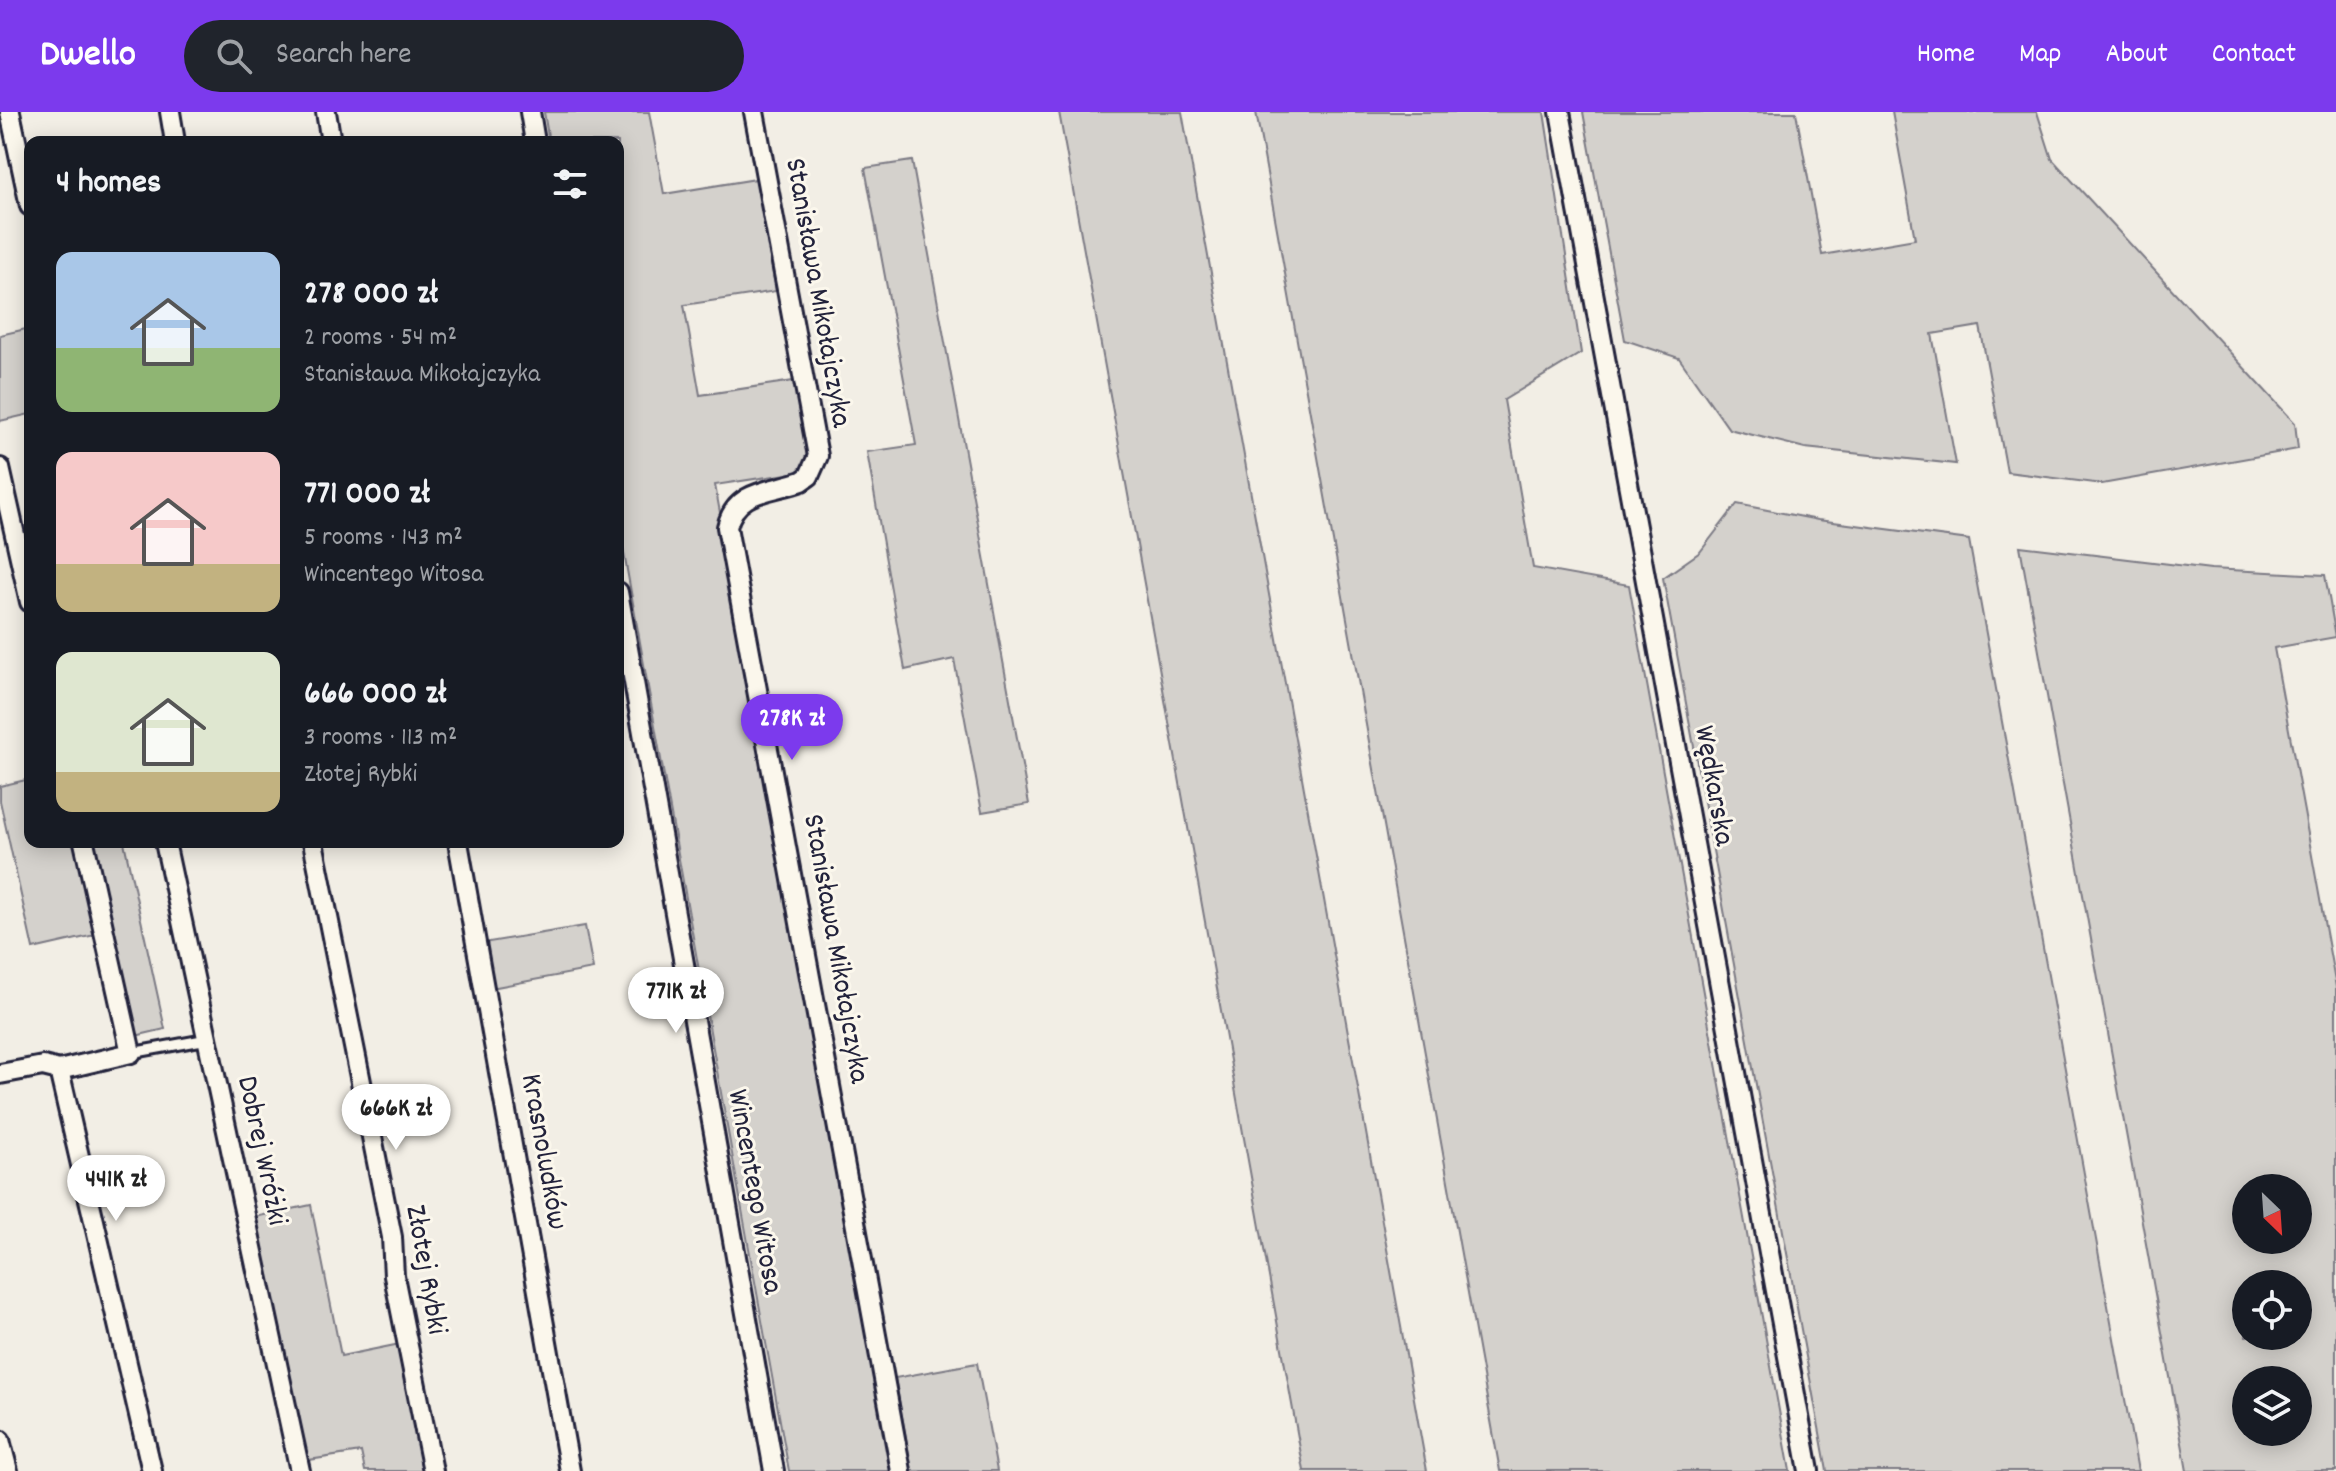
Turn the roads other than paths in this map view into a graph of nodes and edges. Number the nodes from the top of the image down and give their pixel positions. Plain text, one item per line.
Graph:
1 (10, 112) edge
2 (170, 112) edge
3 (326, 112) edge
4 (530, 112) edge
5 (754, 112) edge
6 (1560, 112) edge
7 (174, 136) edge
8 (330, 136) edge
9 (534, 136) edge
10 (24, 178) edge
11 (0, 468) edge
12 (24, 575) edge
13 (624, 626) edge
14 (85, 848) edge
15 (166, 848) edge
16 (314, 848) edge
17 (459, 848) edge
18 (208, 1039) junction
19 (131, 1053) junction
20 (59, 1070) junction
21 (0, 1074) edge
22 (0, 1440) edge
23 (8, 1471) edge
24 (152, 1471) edge
25 (300, 1471) edge
26 (433, 1471) edge
27 (570, 1471) edge
28 (774, 1471) edge
29 (901, 1471) edge
30 (1809, 1471) edge

1 - 10 street
2 - 7 street
3 - 8 street
4 - 9 street
5 - 29 street, Stanisława Mikołajczyka
6 - 30 street, Wędkarska
11 - 12 street
13 - 28 street, Wincentego Witosa
14 - 19 street
15 - 18 street, Dobrej Wróżki
16 - 26 street, Złotej Rybki
17 - 27 street, Krasnoludków
18 - 19 lane
18 - 25 street, Dobrej Wróżki
19 - 20 street
20 - 21 street
20 - 24 street
22 - 23 street

